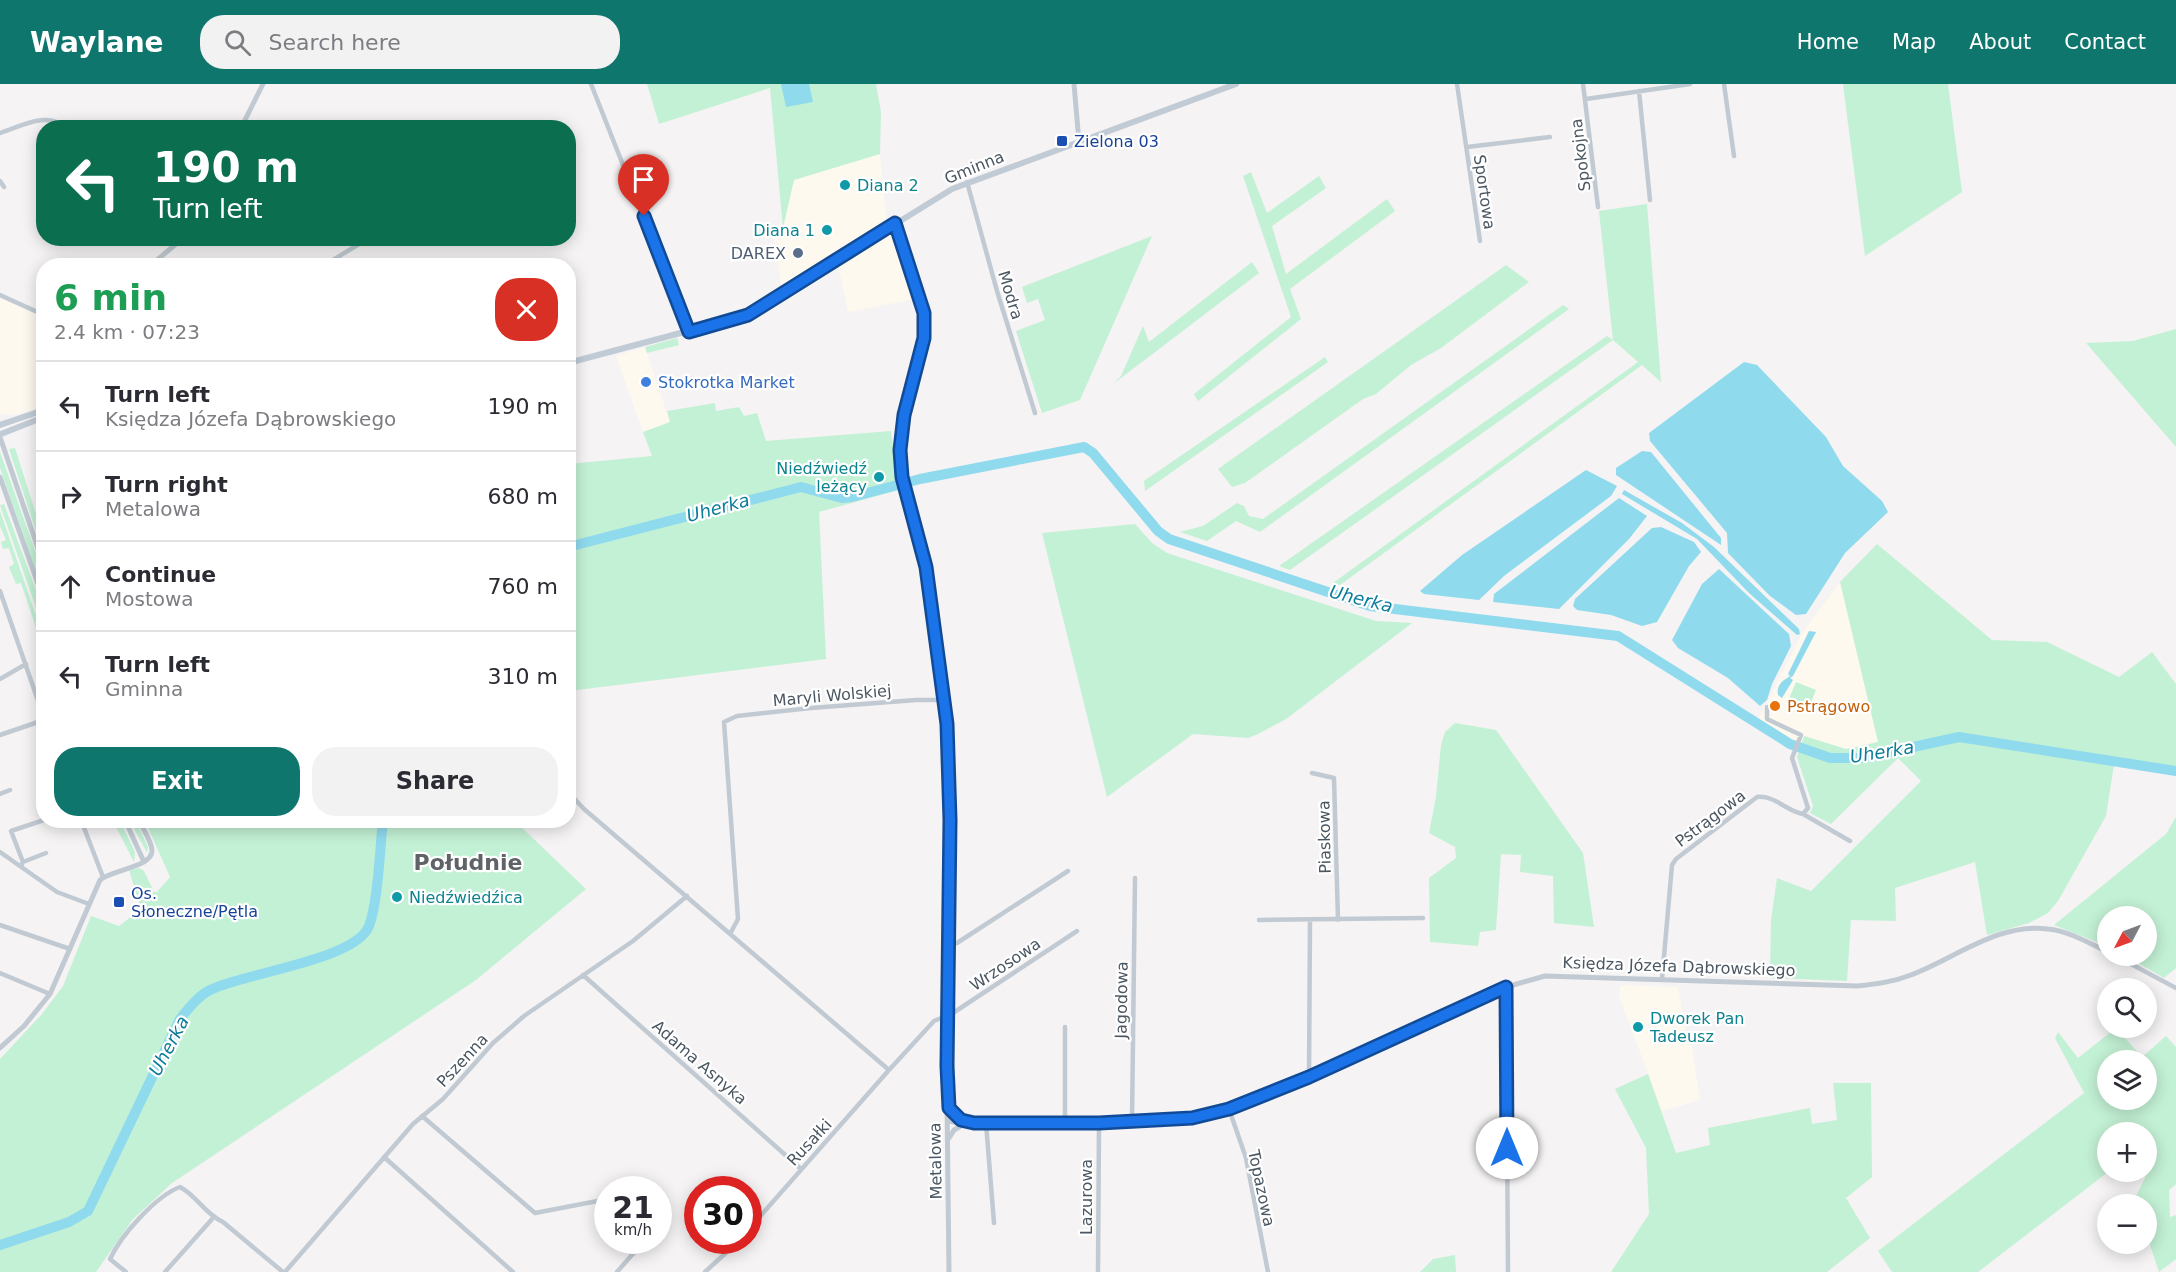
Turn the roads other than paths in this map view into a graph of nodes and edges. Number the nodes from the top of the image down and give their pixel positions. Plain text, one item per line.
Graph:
1 (263, 84) edge
2 (591, 84) edge
3 (1074, 84) edge
4 (1236, 84) edge
5 (1457, 84) edge
6 (1583, 84) edge
7 (1690, 84) edge
8 (1724, 84) edge
9 (1639, 91) junction
10 (1586, 99) junction
11 (38, 120) edge
12 (57, 120) edge
13 (245, 120) edge
14 (36, 121) edge
15 (0, 133) edge
16 (1550, 137) dead end
17 (1079, 142) junction
18 (1467, 147) junction
19 (1734, 156) dead end
20 (0, 181) edge
21 (967, 182) junction
22 (4, 187) dead end
23 (1650, 200) dead end
24 (1599, 207) dead end
25 (895, 223) junction
26 (1480, 241) dead end
27 (174, 246) edge
28 (356, 246) edge
29 (159, 258) edge
30 (336, 258) edge
31 (0, 295) edge
32 (36, 311) edge
33 (689, 332) junction
34 (576, 361) edge
35 (36, 413) edge
36 (1035, 413) dead end
37 (36, 418) edge
38 (4, 424) edge
39 (0, 433) edge
40 (4, 449) junction
41 (0, 477) edge
42 (36, 543) edge
43 (36, 578) edge
44 (0, 591) edge
45 (26, 664) junction
46 (0, 679) edge
47 (36, 695) edge
48 (944, 700) junction
49 (1767, 706) dead end
50 (36, 722) edge
51 (0, 735) edge
52 (1312, 773) dead end
53 (10, 790) dead end
54 (0, 794) edge
55 (576, 800) edge
56 (1803, 814) junction
57 (36, 823) edge
58 (84, 828) edge
59 (129, 828) edge
60 (143, 828) edge
61 (94, 837) dead end
62 (88, 839) junction
63 (1850, 841) dead end
64 (0, 852) edge
65 (46, 853) dead end
66 (144, 862) junction
67 (22, 864) junction
68 (1068, 871) dead end
69 (103, 877) junction
70 (1135, 878) dead end
71 (687, 896) junction
72 (89, 904) junction
73 (1423, 918) dead end
74 (1259, 920) dead end
75 (1310, 920) junction
76 (1338, 920) junction
77 (0, 925) edge
78 (1077, 931) dead end
79 (730, 934) junction
80 (947, 946) junction
81 (2097, 947) edge
82 (70, 949) junction
83 (2135, 966) edge
84 (0, 973) edge
85 (583, 975) junction
86 (1662, 980) junction
87 (1506, 987) junction
88 (2176, 988) edge
89 (50, 994) junction
90 (946, 1016) junction
91 (1065, 1027) dead end
92 (0, 1048) edge
93 (889, 1070) junction
94 (1309, 1077) junction
95 (948, 1104) junction
96 (1229, 1109) junction
97 (422, 1116) junction
98 (957, 1117) junction
99 (948, 1121) junction
100 (1132, 1122) junction
101 (974, 1123) junction
102 (986, 1123) junction
103 (1065, 1123) junction
104 (1099, 1123) junction
105 (964, 1124) junction
106 (948, 1139) junction
107 (384, 1157) junction
108 (800, 1168) junction
109 (594, 1202) edge
110 (762, 1213) edge
111 (213, 1218) junction
112 (994, 1223) dead end
113 (633, 1254) edge
114 (725, 1254) edge
115 (126, 1272) edge
116 (165, 1272) edge
117 (284, 1272) edge
118 (513, 1272) edge
119 (617, 1272) edge
120 (705, 1272) edge
121 (949, 1272) edge
122 (1098, 1272) edge
123 (1268, 1272) edge
124 (1508, 1272) edge

1 - 13 street
2 - 33 street
3 - 17 street
4 - 17 main road, Gminna
5 - 18 street, Sportowa
6 - 10 street, Spokojna
7 - 9 street, Spokojna
8 - 19 street
9 - 10 street, Spokojna
9 - 23 street
10 - 24 street, Spokojna
11 - 12 street
14 - 15 street
16 - 18 street, Sportowa
17 - 21 main road, Gminna
18 - 26 street, Sportowa
20 - 22 street
21 - 25 main road, Gminna
21 - 36 street, Modra
25 - 33 main road, Gminna
25 - 48 street, Metalowa
27 - 29 street
28 - 30 street
31 - 32 street
33 - 34 main road, Gminna
35 - 38 main road
37 - 38 main road
38 - 39 main road
38 - 40 street
39 - 40 street
40 - 42 street
41 - 43 street
44 - 45 street
45 - 46 street
45 - 47 street
48 - 79 street, Maryli Wolskiej
48 - 80 street, Metalowa
49 - 56 street
50 - 51 street
52 - 76 street, Piaskowa
53 - 54 street
55 - 71 street
56 - 63 street, Pstrągowa
56 - 86 street, Pstrągowa
57 - 67 street
58 - 62 street
59 - 66 street
60 - 66 street
61 - 62 street
62 - 69 street
64 - 67 street
65 - 67 street
66 - 69 street
67 - 72 street
68 - 80 street
69 - 72 street
70 - 100 street, Jagodowa
71 - 79 street
71 - 85 street, Pszenna
72 - 82 street
73 - 76 street
74 - 75 street
75 - 76 street
75 - 94 street
77 - 82 street
78 - 90 street, Wrzosowa
79 - 93 street
80 - 90 street, Metalowa
81 - 86 street, Księdza Józefa Dąbrowskiego
82 - 89 street
83 - 88 street
84 - 89 street
85 - 97 street, Pszenna
85 - 108 street, Adama Asnyka
86 - 87 street, Księdza Józefa Dąbrowskiego
87 - 94 street, Księdza Józefa Dąbrowskiego
87 - 124 street
89 - 92 street
90 - 93 street
90 - 95 street, Metalowa
91 - 103 street
93 - 108 street, Rusałki
94 - 96 street, Księdza Józefa Dąbrowskiego
95 - 98 street
95 - 99 street, Metalowa
96 - 100 street, Księdza Józefa Dąbrowskiego
96 - 123 street, Topazowa
97 - 107 street, Pszenna
97 - 109 street
98 - 99 street
98 - 101 street, Księdza Józefa Dąbrowskiego
99 - 105 street, Księdza Józefa Dąbrowskiego
99 - 106 street, Metalowa
100 - 104 street, Księdza Józefa Dąbrowskiego
101 - 102 street, Księdza Józefa Dąbrowskiego
101 - 105 street, Księdza Józefa Dąbrowskiego
102 - 103 street, Księdza Józefa Dąbrowskiego
102 - 112 street
103 - 104 street, Księdza Józefa Dąbrowskiego
104 - 122 street, Lazurowa
105 - 106 street
106 - 121 street, Metalowa
107 - 117 street, Pszenna
107 - 118 street
108 - 110 street, Rusałki
111 - 115 street
111 - 116 street
111 - 117 street
113 - 119 street
114 - 120 street

